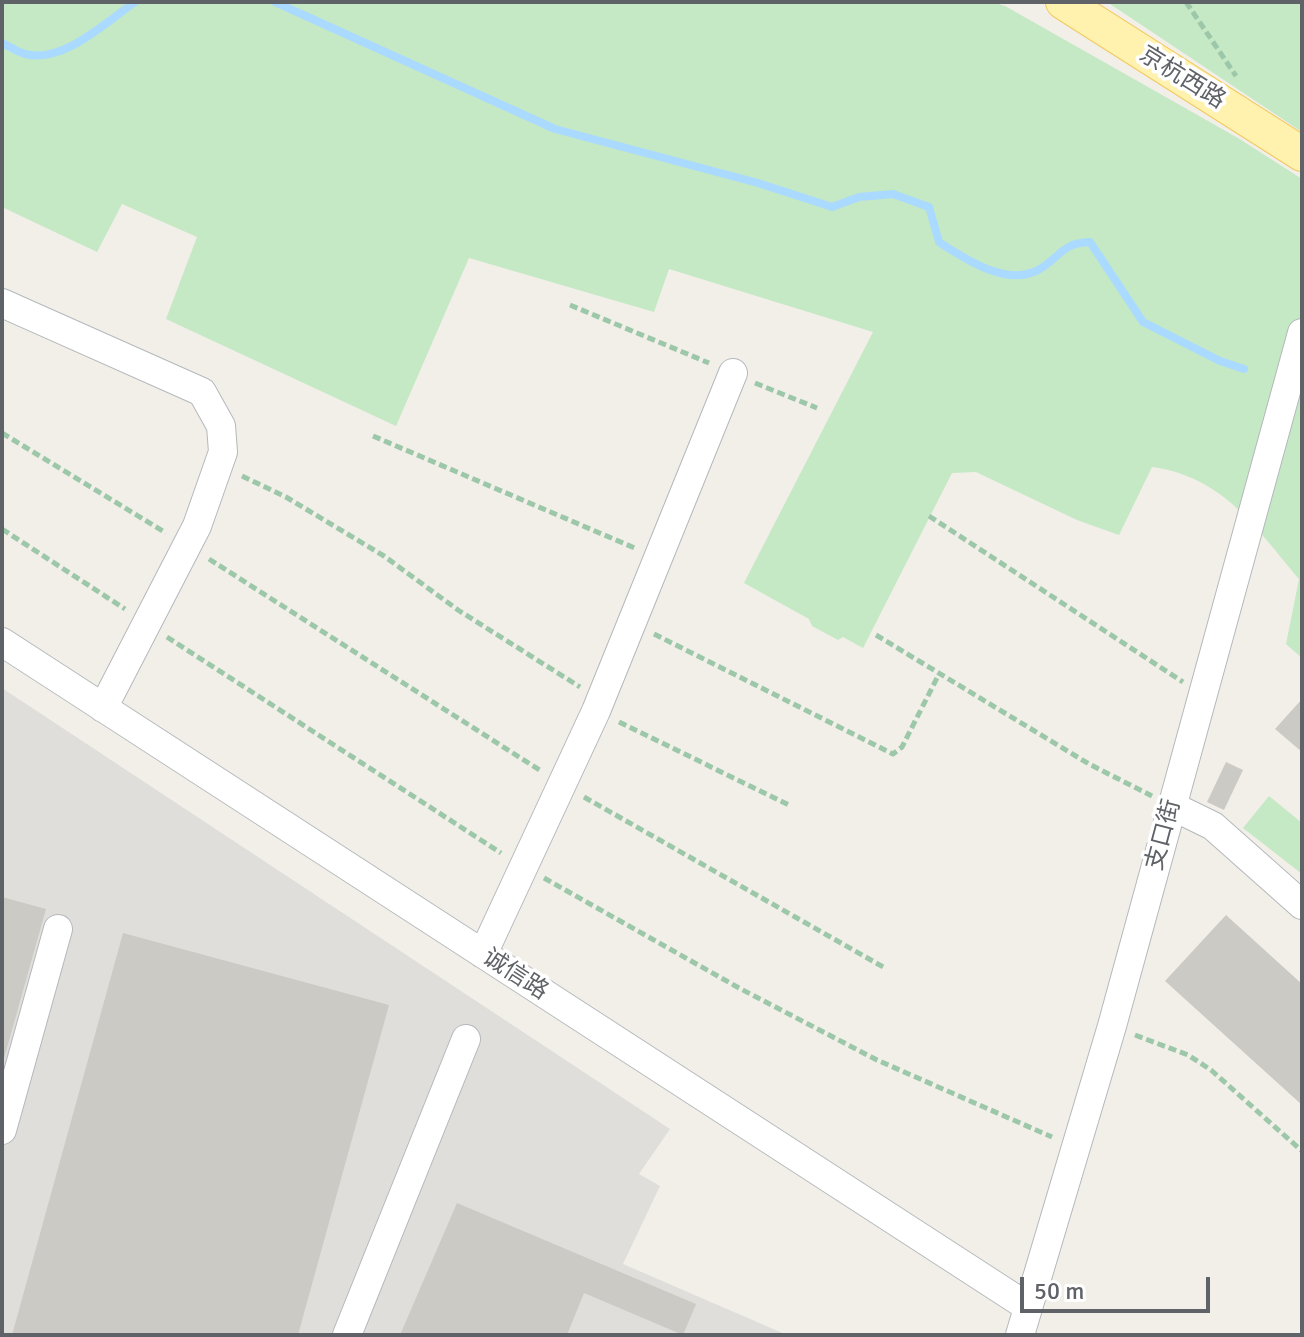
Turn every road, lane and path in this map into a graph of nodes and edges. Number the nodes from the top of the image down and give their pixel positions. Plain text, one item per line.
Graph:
1 (1063, 2) edge
2 (1186, 2) edge
3 (1237, 77) dead end
4 (1302, 154) edge
5 (2, 303) edge
6 (570, 305) dead end
7 (1302, 333) edge
8 (733, 373) junction
9 (817, 408) dead end
10 (2, 433) edge
11 (373, 436) dead end
12 (220, 466) junction
13 (929, 516) dead end
14 (187, 546) junction
15 (657, 557) junction
16 (631, 623) junction
17 (876, 635) dead end
18 (2, 642) edge
19 (938, 676) junction
20 (1203, 695) junction
21 (598, 706) junction
22 (103, 708) junction
23 (561, 785) junction
24 (789, 805) dead end
25 (1172, 806) junction
26 (1302, 905) edge
27 (58, 929) dead end
28 (483, 954) junction
29 (885, 968) dead end
30 (1112, 1026) junction
31 (466, 1039) dead end
32 (2, 1130) edge
33 (1302, 1151) edge
34 (1028, 1307) junction
35 (347, 1335) edge
36 (1020, 1335) edge

1 - 4 main road, 京杭西路
2 - 3 path
5 - 12 street
6 - 8 path
7 - 20 street, 支口街
8 - 9 path
8 - 15 street
10 - 14 path
11 - 15 path
12 - 14 street
12 - 21 path
13 - 20 path
14 - 22 street
14 - 23 path
15 - 16 street
16 - 19 path
16 - 21 street
17 - 19 path
18 - 22 street, 诚信路
19 - 25 path
20 - 25 street, 支口街
21 - 23 street
21 - 24 path
22 - 28 street, 诚信路
23 - 28 street
23 - 29 path
25 - 26 street
25 - 30 street, 支口街
27 - 32 street
28 - 34 street, 诚信路
30 - 33 path
30 - 34 street, 支口街
31 - 35 street
34 - 36 street, 支口街

